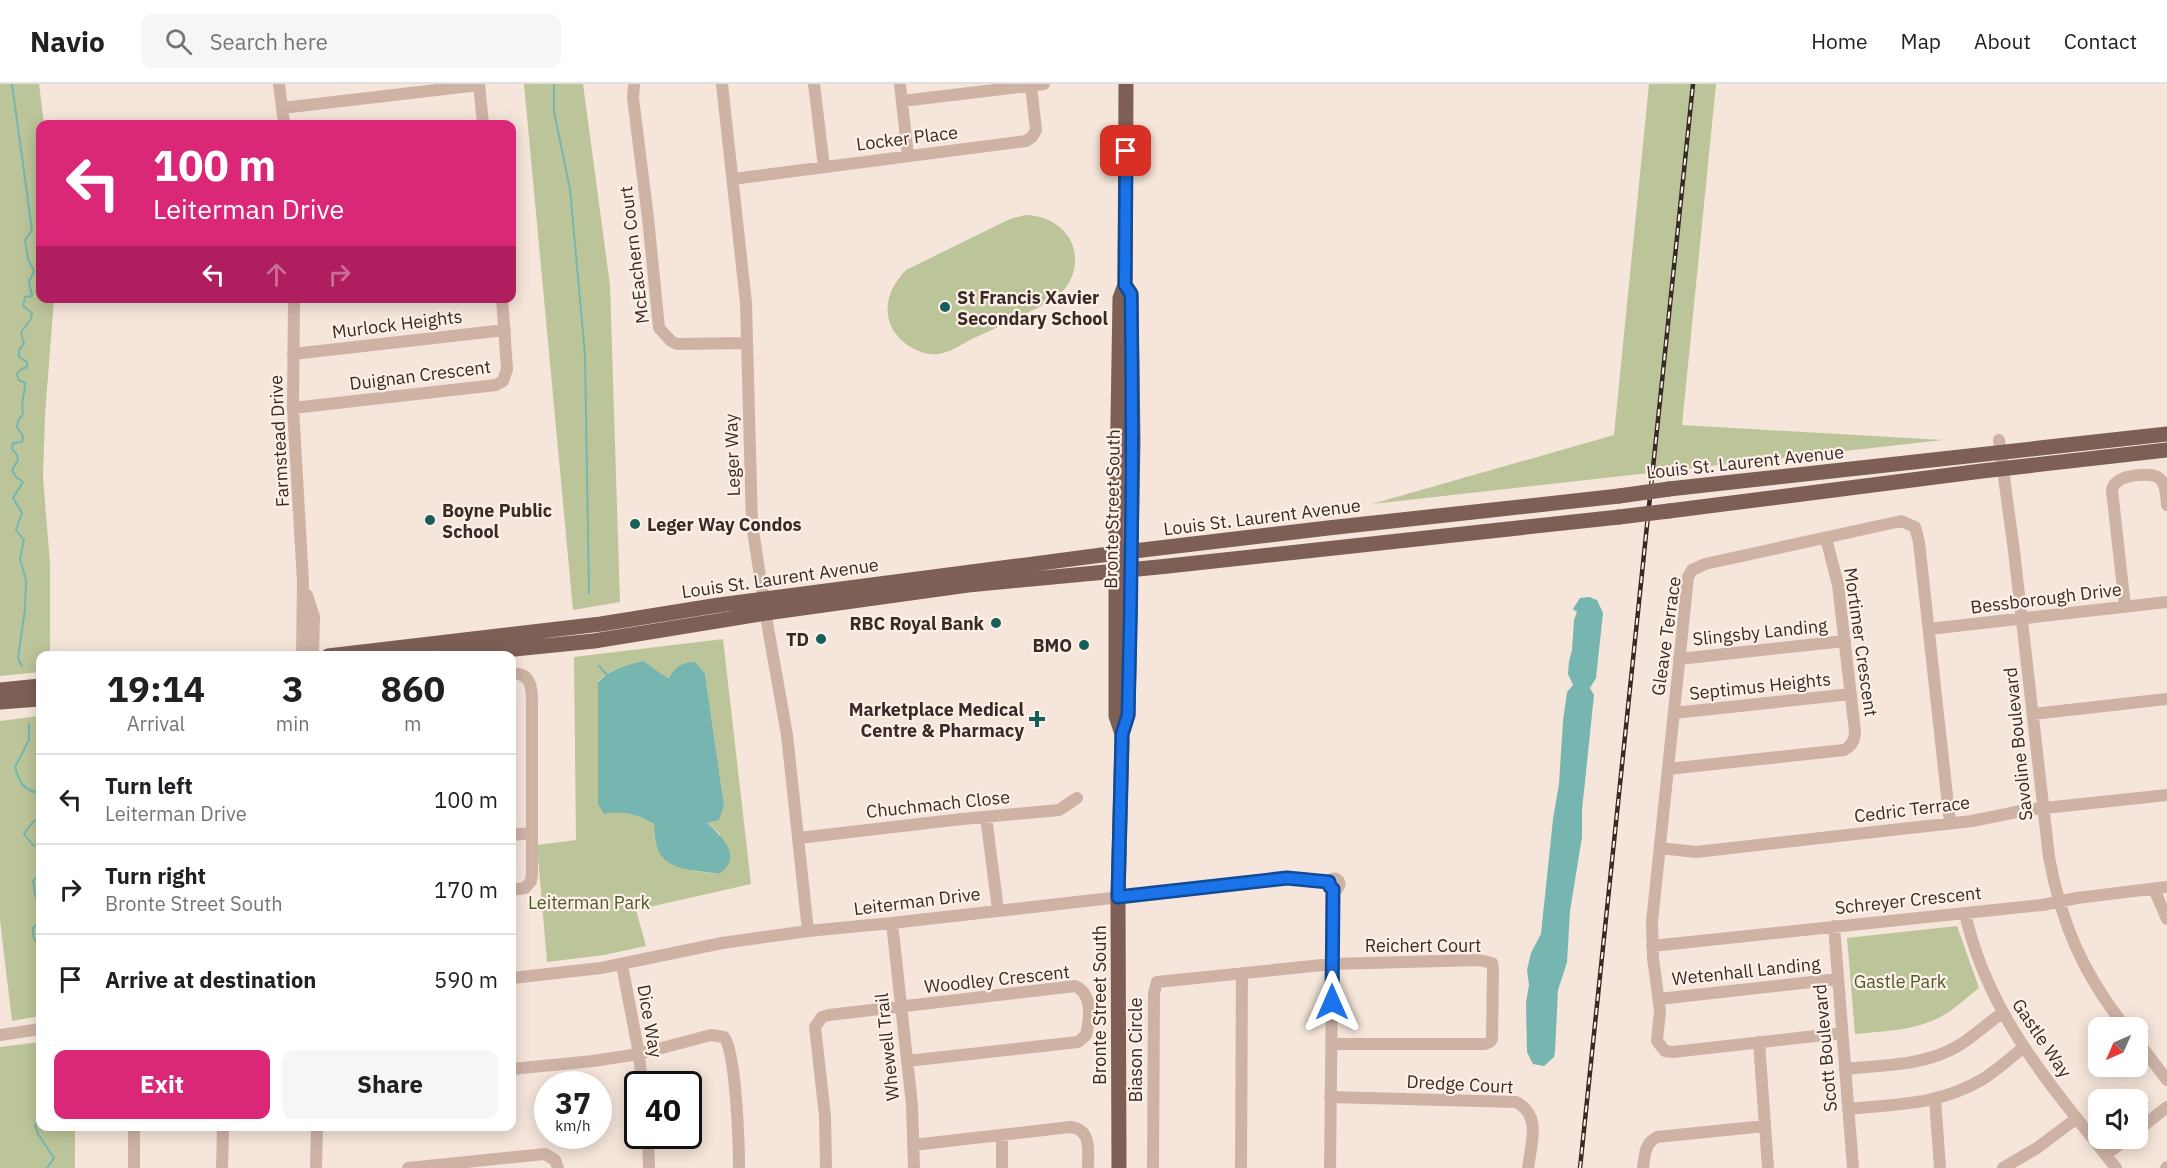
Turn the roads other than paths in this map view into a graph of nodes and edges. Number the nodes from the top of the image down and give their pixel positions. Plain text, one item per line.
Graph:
1 (279, 84) edge
2 (634, 84) edge
3 (722, 84) edge
4 (814, 84) edge
5 (900, 84) edge
6 (1044, 84) edge
7 (1126, 84) edge
8 (479, 85) edge
9 (1031, 86) junction
10 (902, 101) junction
11 (282, 108) junction
12 (284, 120) edge
13 (483, 120) edge
14 (908, 156) junction
15 (824, 167) junction
16 (733, 179) junction
17 (294, 303) edge
18 (502, 303) edge
19 (505, 330) junction
20 (747, 343) junction
21 (293, 354) junction
22 (293, 408) junction
23 (2167, 434) edge
24 (2167, 450) edge
25 (2000, 454) junction
26 (2167, 505) edge
27 (1826, 538) junction
28 (1124, 553) junction
29 (1124, 570) junction
30 (303, 582) junction
31 (2167, 602) edge
32 (764, 606) junction
33 (2125, 607) junction
34 (2022, 619) junction
35 (1929, 629) junction
36 (1845, 641) junction
37 (302, 651) edge
38 (313, 651) edge
39 (371, 651) edge
40 (494, 651) edge
41 (1679, 659) junction
42 (516, 674) edge
43 (36, 686) edge
44 (0, 690) edge
45 (1851, 694) junction
46 (36, 699) edge
47 (2167, 699) edge
48 (0, 702) edge
49 (1674, 713) junction
50 (2033, 714) junction
51 (1668, 769) junction
52 (2167, 795) edge
53 (1077, 798) dead end
54 (2043, 809) junction
55 (986, 816) junction
56 (1950, 823) junction
57 (531, 833) junction
58 (516, 835) edge
59 (799, 838) junction
60 (1660, 848) junction
61 (2161, 888) edge
62 (516, 889) edge
63 (1118, 897) junction
64 (2058, 902) junction
65 (998, 910) junction
66 (1965, 913) junction
67 (2167, 919) edge
68 (892, 923) junction
69 (1834, 926) junction
70 (808, 931) junction
71 (1652, 946) junction
72 (622, 964) junction
73 (1332, 964) junction
74 (1242, 973) junction
75 (516, 977) edge
76 (1838, 980) junction
77 (1659, 999) junction
78 (901, 1007) junction
79 (2002, 1013) junction
80 (2117, 1017) edge
81 (36, 1030) edge
82 (1842, 1034) junction
83 (0, 1035) edge
84 (1759, 1042) junction
85 (1332, 1044) junction
86 (2023, 1048) junction
87 (639, 1054) junction
88 (2148, 1055) edge
89 (907, 1060) junction
90 (516, 1069) edge
91 (1845, 1069) junction
92 (641, 1071) edge
93 (2167, 1080) edge
94 (1330, 1097) junction
95 (1935, 1099) junction
96 (2167, 1107) edge
97 (1849, 1109) junction
98 (2077, 1118) junction
99 (2148, 1122) edge
100 (1765, 1126) junction
101 (134, 1131) edge
102 (223, 1131) edge
103 (317, 1131) edge
104 (1002, 1135) junction
105 (913, 1145) junction
106 (648, 1149) edge
107 (2113, 1149) edge
108 (2106, 1155) junction
109 (134, 1168) edge
110 (222, 1168) edge
111 (316, 1168) edge
112 (408, 1168) edge
113 (558, 1168) edge
114 (649, 1168) edge
115 (739, 1168) edge
116 (826, 1168) edge
117 (914, 1168) edge
118 (1002, 1168) edge
119 (1088, 1168) edge
120 (1119, 1168) edge
121 (1153, 1168) edge
122 (1241, 1168) edge
123 (1330, 1168) edge
124 (1528, 1168) edge
125 (1643, 1168) edge
126 (1768, 1168) edge
127 (1853, 1168) edge
128 (1940, 1168) edge
129 (2003, 1168) edge
130 (2116, 1168) edge

1 - 11 street
2 - 20 street, McEachern Court
3 - 16 street, Leger Way
4 - 15 street
5 - 10 street
6 - 9 street
7 - 28 main road, Bronte Street South
8 - 11 street
8 - 13 street
9 - 10 street
9 - 14 street, Locker Place
10 - 14 street
11 - 12 street
14 - 15 street, Locker Place
15 - 16 street, Locker Place
16 - 20 street, Leger Way
17 - 21 street, Farmstead Drive
18 - 19 street, Duignan Crescent
19 - 21 street, Murlock Heights
19 - 22 street, Duignan Crescent
20 - 32 street, Leger Way
21 - 22 street, Farmstead Drive
22 - 30 street, Farmstead Drive
23 - 25 main road, Louis St. Laurent Avenue
24 - 25 main road, Louis St. Laurent Avenue
25 - 28 main road, Louis St. Laurent Avenue, bridge
25 - 29 main road, Louis St. Laurent Avenue, bridge
25 - 34 street, Savoline Boulevard
26 - 33 street
27 - 35 street, Gleave Terrace
27 - 36 street, Mortimer Crescent
27 - 41 street, Gleave Terrace
28 - 29 main road, Bronte Street South
28 - 32 main road, Louis St. Laurent Avenue
29 - 32 main road, Louis St. Laurent Avenue
29 - 63 main road, Bronte Street South
30 - 37 street, Farmstead Drive
30 - 38 street, Farmstead Drive
31 - 33 street, Bessborough Drive
32 - 39 main road, Louis St. Laurent Avenue
32 - 40 main road, Louis St. Laurent Avenue
32 - 59 street, Leger Way
33 - 34 street, Bessborough Drive
34 - 35 street, Bessborough Drive
34 - 50 street, Savoline Boulevard
35 - 56 street, Gleave Terrace
36 - 41 street, Slingsby Landing
36 - 45 street, Mortimer Crescent
41 - 49 street, Gleave Terrace
42 - 57 street
43 - 44 main road
45 - 49 street, Septimus Heights
45 - 51 street, Mortimer Crescent
46 - 48 main road
47 - 50 street
49 - 51 street, Gleave Terrace
50 - 54 street, Savoline Boulevard
51 - 60 street, Gleave Terrace
52 - 54 street, Cedric Terrace
53 - 55 street, Chuchmach Close
54 - 56 street, Cedric Terrace
54 - 64 street, Savoline Boulevard
55 - 59 street, Chuchmach Close
55 - 65 street
56 - 60 street, Cedric Terrace
57 - 58 street
57 - 62 street
59 - 70 street, Leger Way
60 - 71 street, Gleave Terrace
61 - 64 street, Schreyer Crescent
61 - 67 street
63 - 65 street, Leiterman Drive
63 - 73 street, Leiterman Drive
63 - 120 main road, Bronte Street South
64 - 66 street, Schreyer Crescent
64 - 80 street, Savoline Boulevard
65 - 68 street, Leiterman Drive
66 - 69 street, Schreyer Crescent
66 - 79 street, Gastle Way
68 - 70 street, Leiterman Drive
68 - 78 street, Whewell Trail
69 - 71 street, Schreyer Crescent
69 - 76 street, Scott Boulevard
70 - 72 street, Leiterman Drive
71 - 77 street, Gleave Terrace
72 - 75 street, Leiterman Drive
72 - 87 street, Dice Way
73 - 74 street, Biason Circle
73 - 85 street
73 - 85 street, Reichert Court
74 - 121 street, Biason Circle
74 - 122 street
76 - 77 street, Wetenhall Landing
76 - 82 street, Scott Boulevard
77 - 84 street, Gleave Terrace
78 - 89 street, Whewell Trail
78 - 89 street, Woodley Crescent
78 - 116 street
79 - 86 street, Gastle Way
79 - 91 street
81 - 83 street
82 - 84 street, Gleave Terrace
82 - 91 street, Scott Boulevard
84 - 100 street
85 - 94 street
86 - 95 street
86 - 98 street, Gastle Way
87 - 90 street
87 - 92 street, Dice Way
87 - 115 street
88 - 93 street
89 - 105 street, Whewell Trail
91 - 97 street, Scott Boulevard
94 - 123 street
94 - 124 street, Dredge Court
95 - 97 street
95 - 128 street
96 - 99 street
97 - 127 street, Scott Boulevard
98 - 108 street, Gastle Way
98 - 129 street
100 - 125 street
100 - 126 street
101 - 109 street
102 - 110 street
103 - 111 street
104 - 105 street
104 - 118 street
104 - 119 street
105 - 117 street, Whewell Trail
106 - 114 street
107 - 108 street
108 - 130 street, Gastle Way
112 - 113 street

